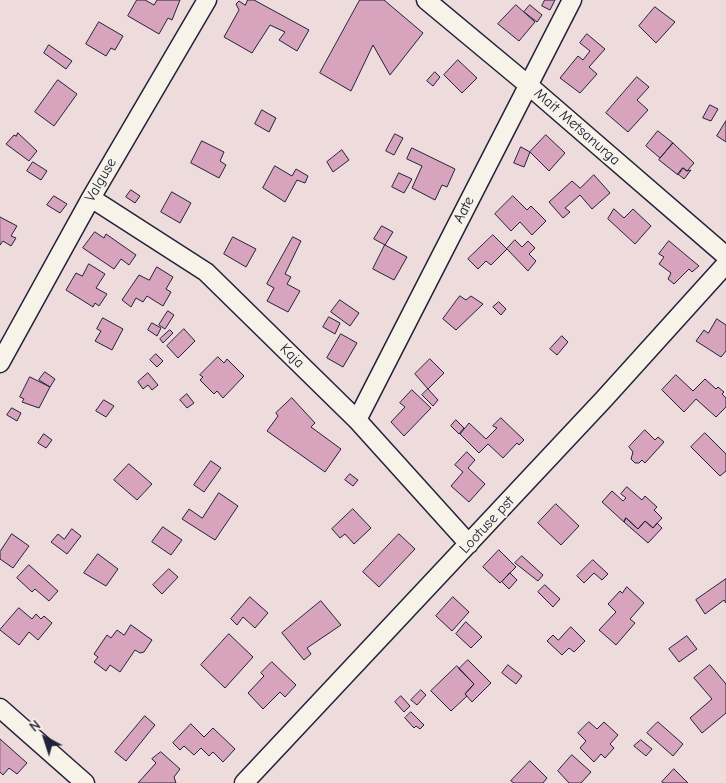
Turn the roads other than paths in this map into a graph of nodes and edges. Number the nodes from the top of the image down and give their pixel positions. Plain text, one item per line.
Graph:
1 (208, 0) edge
2 (426, 0) edge
3 (572, 0) edge
4 (527, 84) junction
5 (91, 198) junction
6 (726, 256) edge
7 (726, 264) edge
8 (0, 363) edge
9 (357, 420) junction
10 (469, 544) junction
11 (0, 708) edge
12 (85, 783) edge
13 (244, 783) edge

1 - 5 street, Valguse
2 - 4 street, Mait Metsanurga
3 - 4 street, Aate
4 - 6 street, Mait Metsanurga
4 - 9 street, Aate
5 - 8 street, Valguse
5 - 9 street, Kaja
7 - 10 street, Lootuse pst
9 - 10 street, Kaja
10 - 13 street, Lootuse pst
11 - 12 street

